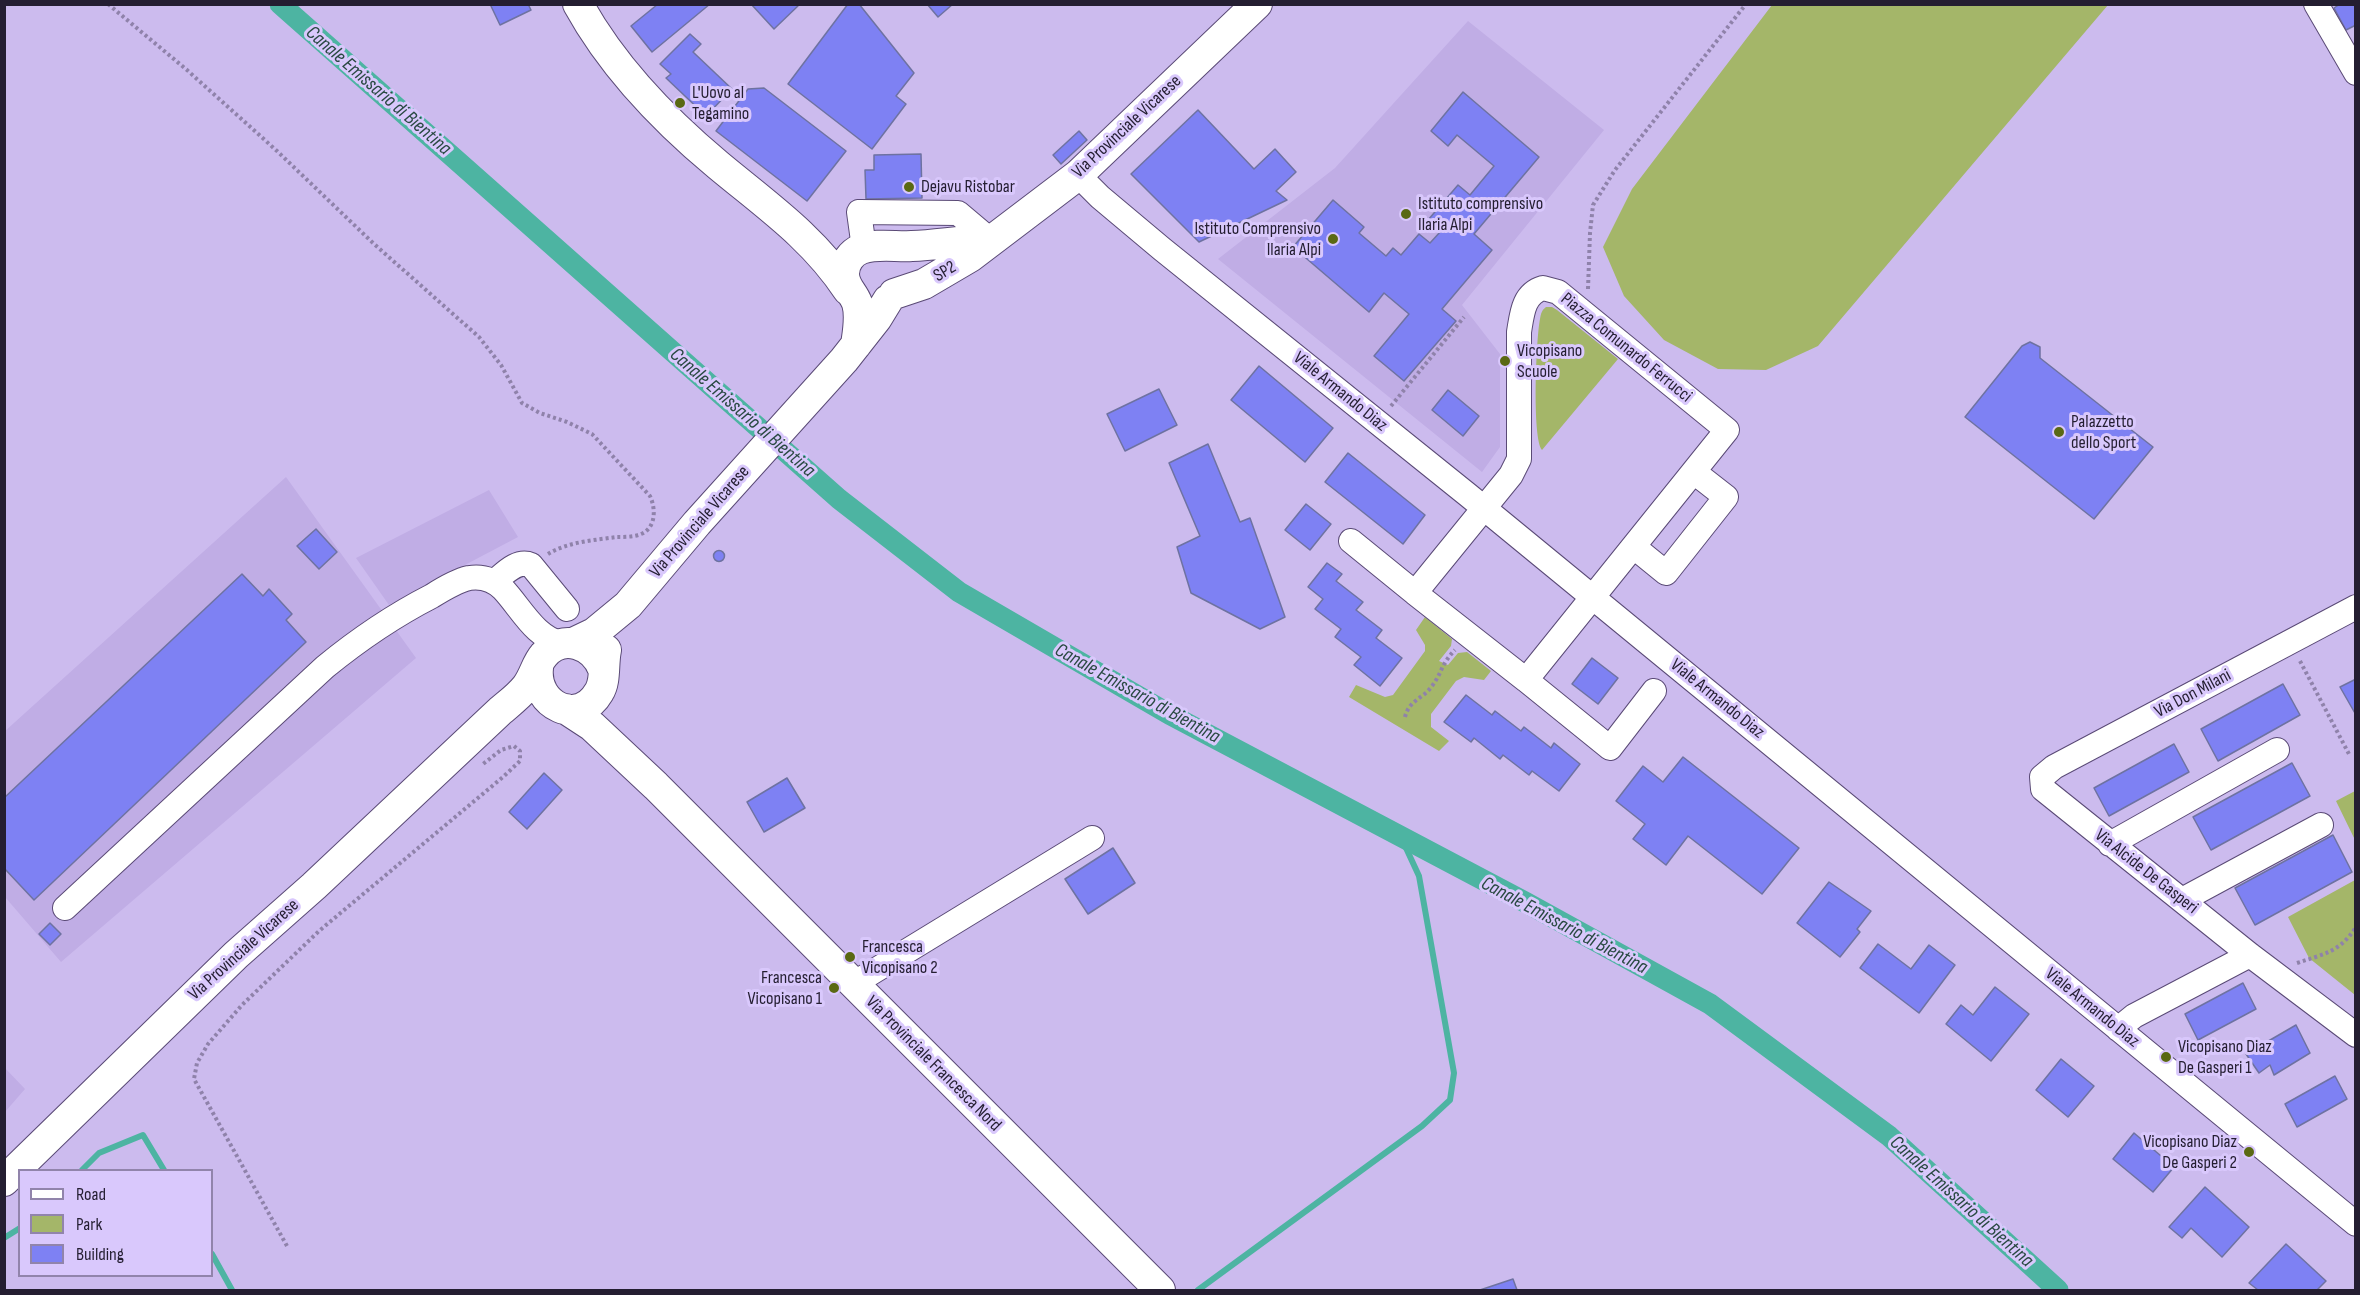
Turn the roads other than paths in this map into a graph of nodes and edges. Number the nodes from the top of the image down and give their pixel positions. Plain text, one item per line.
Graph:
1 (578, 4) edge
2 (1257, 4) edge
3 (2316, 4) edge
4 (2355, 73) edge
5 (1078, 175) junction
6 (787, 219) junction
7 (990, 240) junction
8 (870, 248) junction
9 (851, 294) junction
10 (891, 297) junction
11 (850, 352) junction
12 (1694, 472) junction
13 (1484, 508) junction
14 (1351, 541) dead end
15 (1634, 547) junction
16 (494, 582) junction
17 (1415, 593) junction
18 (1593, 598) junction
19 (628, 605) junction
20 (2355, 607) edge
21 (567, 609) dead end
22 (519, 610) junction
23 (568, 644) junction
24 (539, 666) junction
25 (602, 680) junction
26 (1526, 680) junction
27 (1654, 692) dead end
28 (558, 706) junction
29 (488, 724) junction
30 (2277, 750) dead end
31 (657, 786) junction
32 (2043, 789) joint
33 (2321, 825) dead end
34 (1092, 838) dead end
35 (2110, 844) junction
36 (2182, 900) junction
37 (65, 908) dead end
38 (2250, 954) junction
39 (853, 984) junction
40 (2118, 1029) junction
41 (2355, 1035) edge
42 (4, 1181) edge
43 (2355, 1224) edge
44 (1156, 1287) edge

1 - 6 main road
2 - 5 main road, Via Provinciale Vicarese
3 - 4 street
5 - 7 main road, Via Provinciale Vicarese
5 - 13 street, Viale Armando Diaz
6 - 8 main road
6 - 9 main road
7 - 8 main road, SP2
7 - 10 main road, SP2
8 - 9 main road
8 - 10 main road
9 - 10 main road
9 - 11 main road
10 - 11 main road, Via Provinciale Vicarese
11 - 19 main road, Via Provinciale Vicarese
12 - 13 street, Piazza Comunardo Ferrucci
12 - 15 street, Piazza Comunardo Ferrucci
12 - 15 street
13 - 17 street, Piazza Comunardo Ferrucci
13 - 18 street, Viale Armando Diaz
14 - 17 street
15 - 18 street, Piazza Comunardo Ferrucci
16 - 21 street
16 - 22 street
16 - 37 street
17 - 26 street
18 - 26 street, Piazza Comunardo Ferrucci
18 - 40 street, Viale Armando Diaz
19 - 23 main road, Via Provinciale Vicarese
19 - 25 main road, Via Provinciale Vicarese
20 - 32 street, Via Don Milani
22 - 23 street
22 - 24 street
23 - 24 main road, Via Provinciale Vicarese
23 - 25 main road
24 - 28 main road
24 - 29 main road, Via Provinciale Vicarese
25 - 28 main road, Via Provinciale Vicarese
25 - 31 main road
26 - 27 street
28 - 29 main road, Via Provinciale Vicarese
28 - 31 main road
29 - 42 main road, Via Provinciale Vicarese
30 - 35 street
31 - 39 main road, Via Provinciale Francesca Nord
32 - 35 street, Via Alcide De Gasperi
33 - 36 street
34 - 39 street
35 - 36 street, Via Alcide De Gasperi
36 - 38 street, Via Alcide De Gasperi
38 - 40 street
38 - 41 street, Via Alcide De Gasperi
39 - 44 main road, Via Provinciale Francesca Nord
40 - 43 street, Viale Armando Diaz

